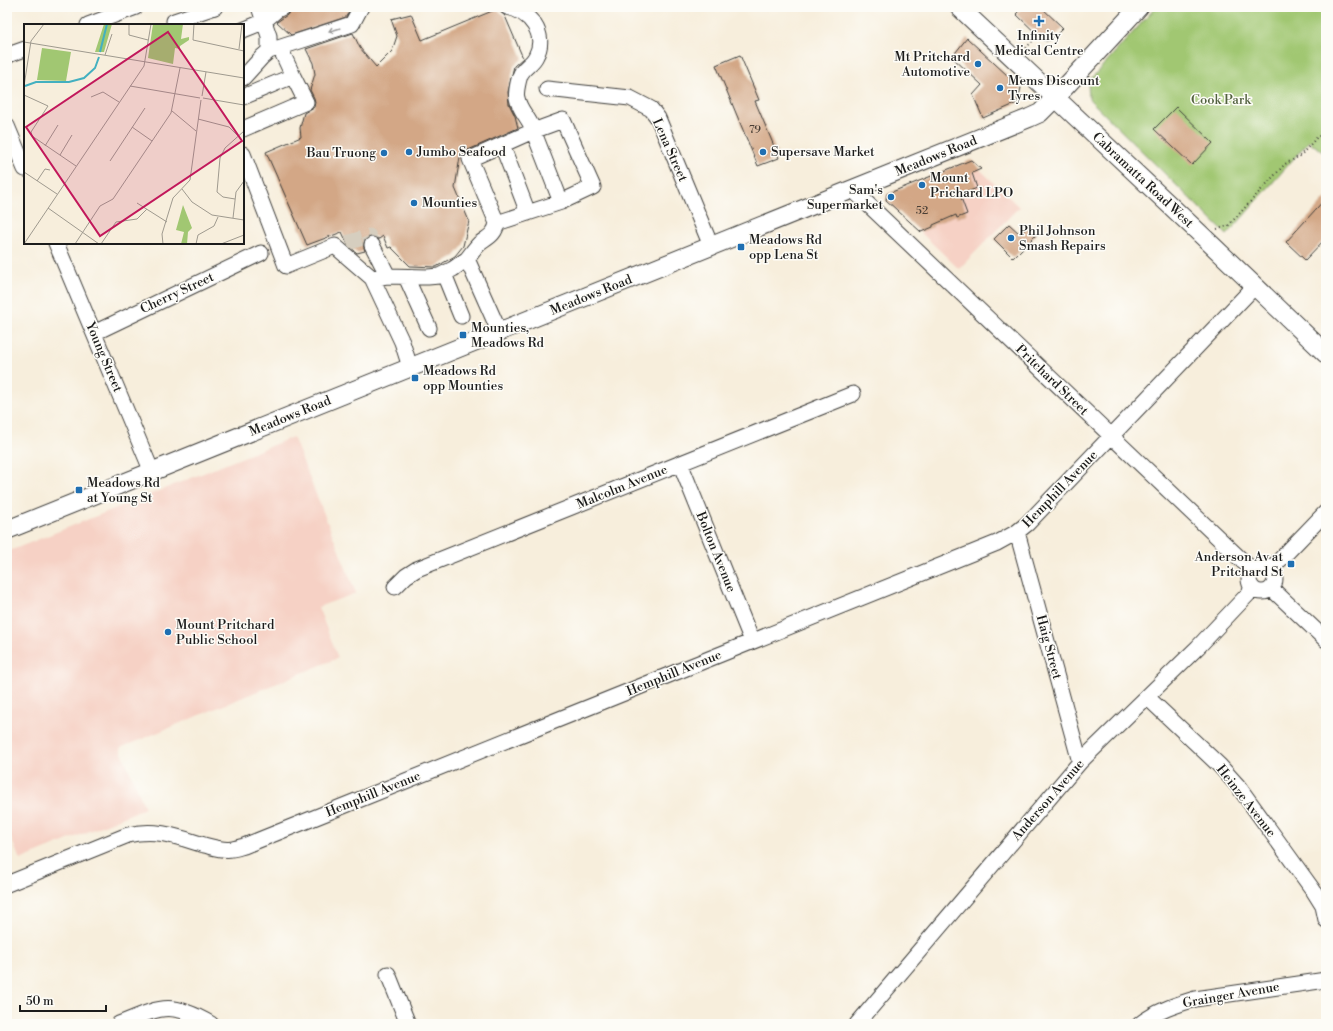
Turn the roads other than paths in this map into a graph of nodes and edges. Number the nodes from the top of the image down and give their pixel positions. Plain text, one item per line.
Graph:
1 (136, 7) edge
2 (215, 7) edge
3 (258, 7) edge
4 (283, 7) edge
5 (361, 7) edge
6 (509, 7) edge
7 (959, 7) edge
8 (1139, 7) edge
9 (263, 22) junction
10 (91, 24) edge
11 (176, 24) edge
12 (244, 30) edge
13 (24, 49) edge
14 (275, 49) junction
15 (7, 57) edge
16 (292, 76) junction
17 (244, 77) edge
18 (547, 90) dead end
19 (244, 97) edge
20 (1055, 98) junction
21 (7, 126) edge
22 (244, 129) edge
23 (533, 131) junction
24 (502, 145) junction
25 (244, 157) edge
26 (24, 167) edge
27 (853, 190) junction
28 (561, 202) junction
29 (528, 213) junction
30 (497, 223) junction
31 (56, 244) edge
32 (372, 245) tunnel mouth
33 (711, 246) junction
34 (261, 253) dead end
35 (467, 259) junction
36 (444, 274) junction
37 (388, 276) junction
38 (406, 277) junction
39 (372, 278) junction
40 (1255, 286) junction
41 (461, 316) dead end
42 (429, 328) dead end
43 (499, 331) junction
44 (94, 333) junction
45 (1326, 354) edge
46 (410, 367) junction
47 (853, 394) dead end
48 (1111, 436) junction
49 (680, 463) junction
50 (152, 472) junction
51 (1326, 512) edge
52 (7, 530) edge
53 (1017, 532) junction
54 (1271, 569) junction
55 (1252, 570) junction
56 (395, 587) dead end
57 (1272, 588) junction
58 (1252, 589) junction
59 (1326, 640) edge
60 (752, 641) junction
61 (1147, 697) junction
62 (1080, 762) junction
63 (7, 884) edge
64 (1326, 920) edge
65 (388, 974) dead end
66 (1326, 980) edge
67 (119, 1024) edge
68 (211, 1024) edge
69 (408, 1024) edge
70 (857, 1024) edge
71 (1140, 1024) edge

1 - 10 street
2 - 11 street
3 - 9 street
4 - 9 street
5 -> 14 street
6 - 23 street
7 - 20 main road, Cabramatta Road West
8 - 20 main road, Meadows Road
9 - 12 street
9 - 14 street
13 - 15 street
14 - 16 street
14 - 17 street
16 - 19 street
16 - 22 street
18 - 33 street, Lena Street
20 - 27 main road, Meadows Road
20 - 40 main road, Cabramatta Road West
21 - 26 street
23 - 24 street
23 - 28 street
23 - 28 street
24 - 29 street
24 - 30 street
25 - 39 street
27 - 33 main road, Meadows Road
27 - 48 street, Pritchard Street
28 - 29 street
29 - 30 street
30 - 35 street
31 - 44 street, Young Street
32 - 37 street
33 - 43 main road, Meadows Road
34 - 44 street, Cherry Street
35 - 36 street
35 - 43 street
36 - 38 street
36 - 41 street
37 - 38 street
37 - 39 street
38 - 42 street
39 - 46 street
40 - 45 main road, Cabramatta Road West
40 - 48 street, Hemphill Avenue
43 - 46 main road, Meadows Road
44 - 50 street, Young Street
46 - 50 main road, Meadows Road
47 - 49 street, Malcolm Avenue
48 - 53 street, Hemphill Avenue
48 - 55 street, Pritchard Street
49 - 56 street, Malcolm Avenue
49 - 60 street, Bolton Avenue
50 - 52 main road, Meadows Road
51 - 54 street
53 - 60 street, Hemphill Avenue
53 - 62 street, Haig Street
54 - 55 street
54 - 57 street
55 - 58 street
57 - 58 street
57 - 59 street
58 - 61 street, Anderson Avenue
60 - 63 street, Hemphill Avenue
61 - 62 street, Anderson Avenue
61 - 64 street, Heinze Avenue
62 - 70 street, Anderson Avenue
65 - 69 street
66 - 71 street, Grainger Avenue
67 - 68 street

